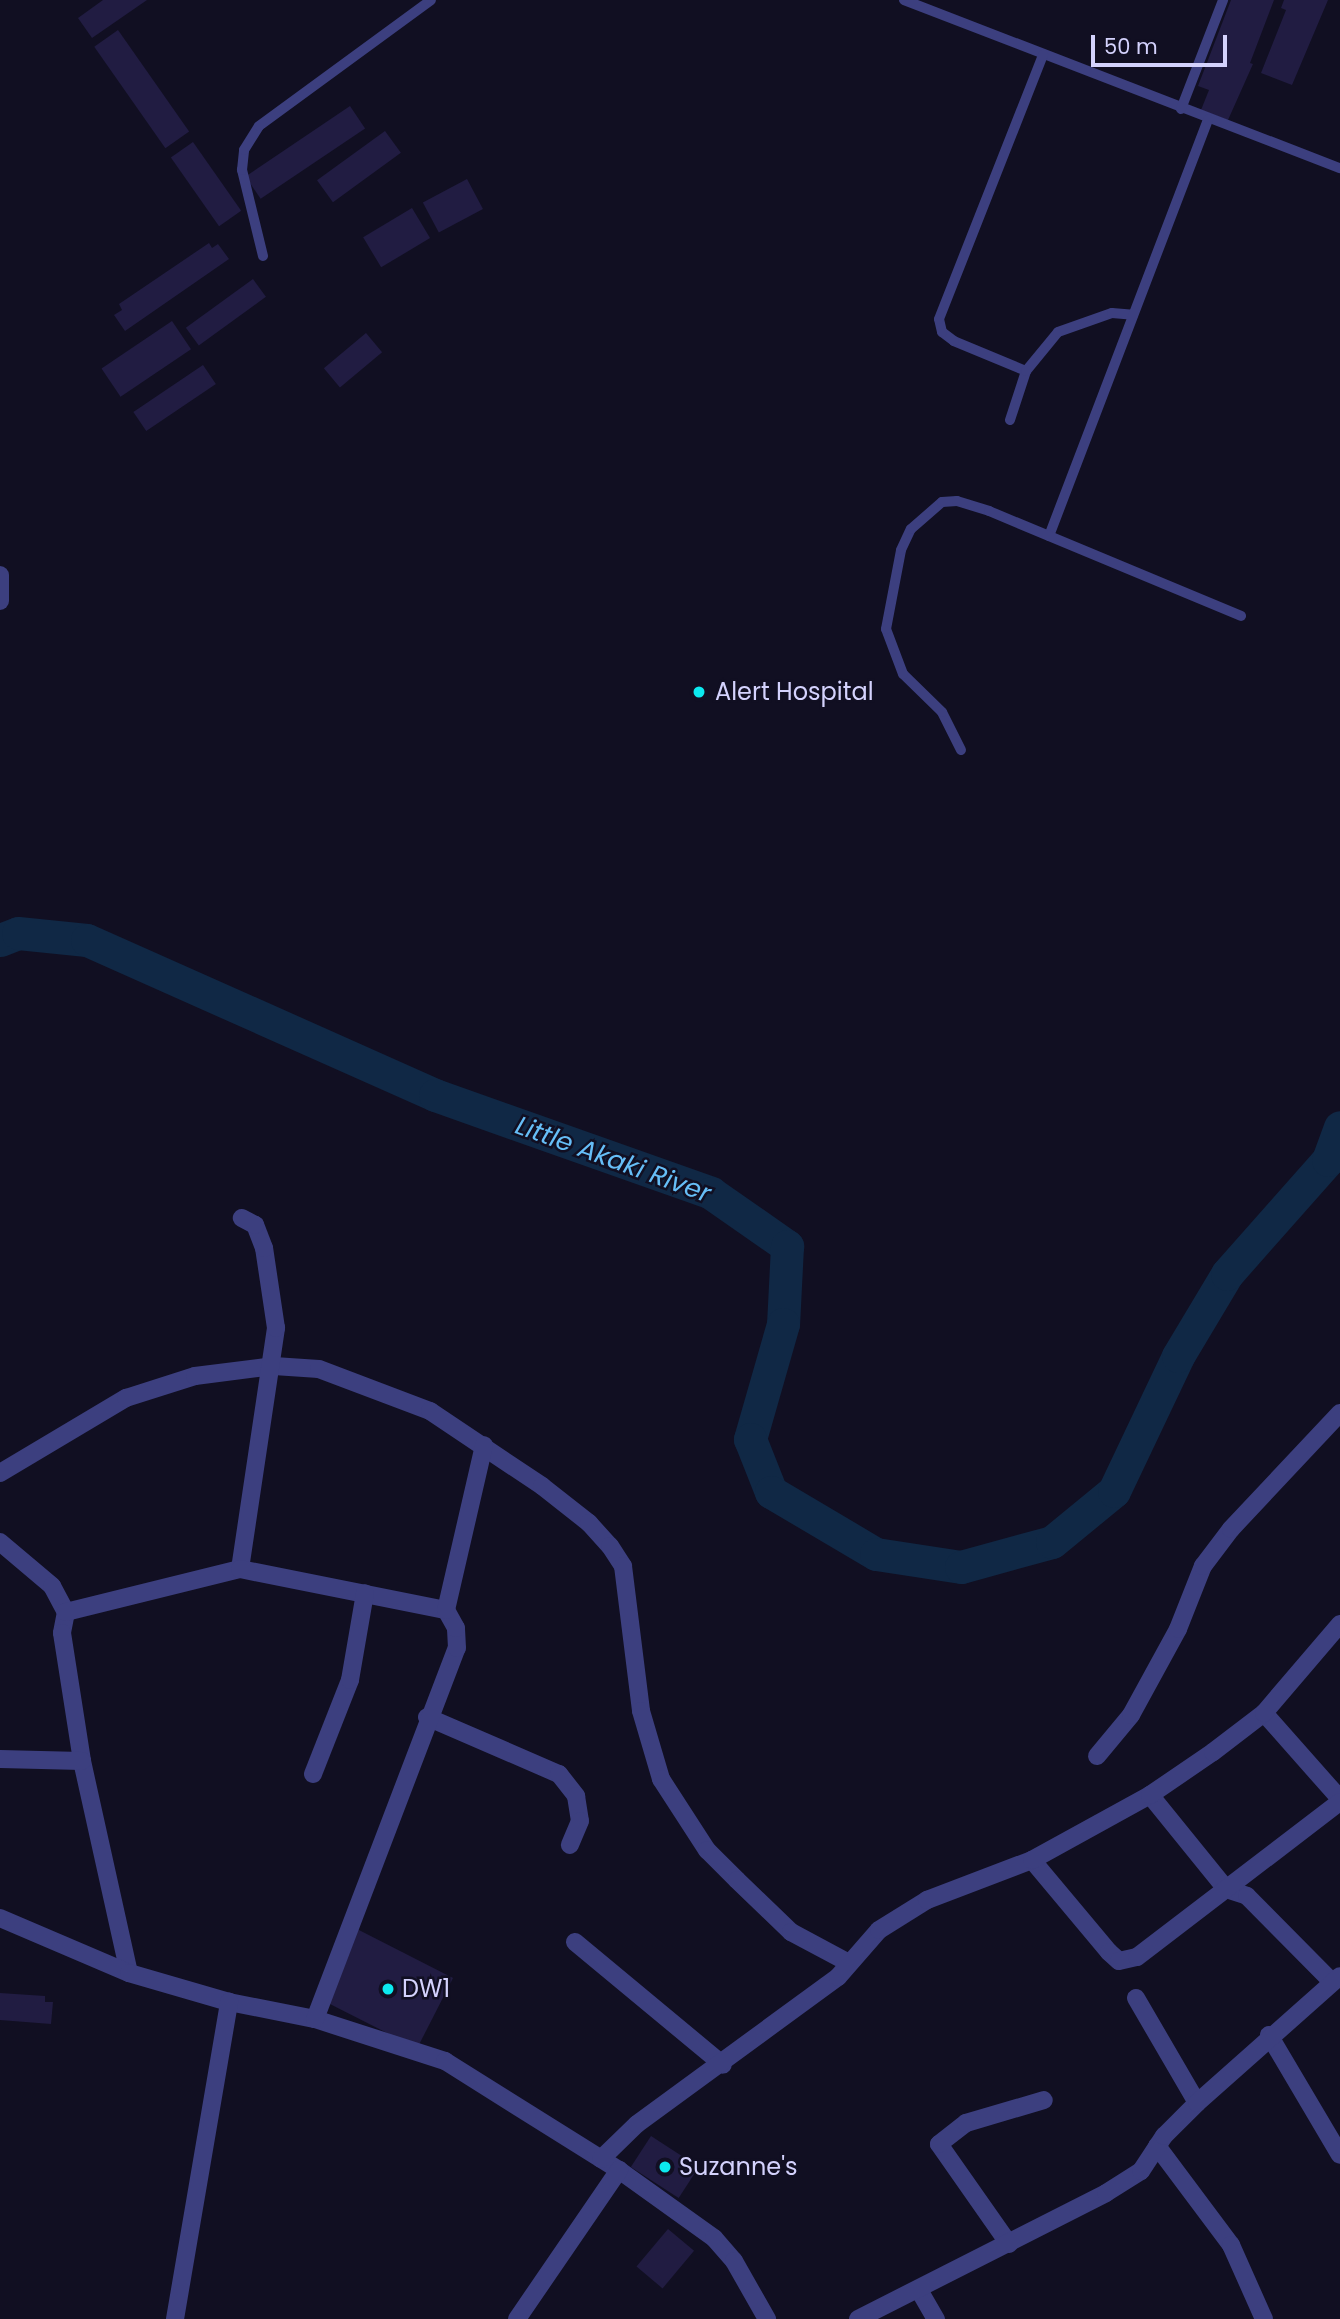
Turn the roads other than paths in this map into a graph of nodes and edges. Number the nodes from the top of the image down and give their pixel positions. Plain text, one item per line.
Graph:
1 (431, 0) edge
2 (904, 0) edge
3 (1223, 0) edge
4 (1043, 55) junction
5 (1181, 109) junction
6 (1208, 119) junction
7 (1340, 168) edge
8 (263, 256) dead end
9 (1133, 315) junction
10 (1026, 371) junction
11 (1010, 420) dead end
12 (1049, 536) junction
13 (0, 575) edge
14 (0, 598) edge
15 (1241, 616) dead end
16 (961, 750) dead end
17 (242, 1217) dead end
18 (274, 1366) junction
19 (1340, 1413) edge
20 (484, 1445) junction
21 (0, 1473) edge
22 (0, 1542) edge
23 (240, 1569) junction
24 (365, 1593) junction
25 (446, 1610) junction
26 (66, 1612) junction
27 (1338, 1631) edge
28 (1264, 1713) junction
29 (427, 1717) junction
30 (1097, 1756) dead end
31 (0, 1759) edge
32 (82, 1761) junction
33 (313, 1774) dead end
34 (1150, 1794) junction
35 (1340, 1801) edge
36 (570, 1845) dead end
37 (1032, 1860) junction
38 (1226, 1889) junction
39 (0, 1918) edge
40 (575, 1942) dead end
41 (849, 1963) junction
42 (129, 1973) junction
43 (1336, 1979) edge
44 (1136, 1998) dead end
45 (229, 2001) junction
46 (315, 2019) junction
47 (1269, 2035) junction
48 (723, 2065) junction
49 (1044, 2100) dead end
50 (1197, 2103) junction
51 (1157, 2146) junction
52 (1340, 2155) edge
53 (601, 2159) junction
54 (619, 2170) junction
55 (1009, 2244) junction
56 (919, 2290) junction
57 (174, 2319) edge
58 (517, 2319) edge
59 (767, 2319) edge
60 (858, 2319) edge
61 (936, 2319) edge
62 (1264, 2319) edge

1 - 8 lane
2 - 4 lane
3 - 5 lane
4 - 5 lane
4 - 10 lane
5 - 6 lane
6 - 7 lane
6 - 9 lane
9 - 10 lane
9 - 12 lane
10 - 11 lane
12 - 15 lane
12 - 16 lane
13 - 14 street
17 - 18 street
18 - 20 street
18 - 21 street
18 - 23 street
19 - 30 street
20 - 25 street
20 - 41 street
22 - 26 street
23 - 24 street
23 - 26 street
24 - 25 street
24 - 33 street
25 - 29 street
26 - 32 street
27 - 28 street
28 - 34 street
28 - 35 street
29 - 36 street
29 - 46 street
31 - 32 street
32 - 42 street
34 - 37 street
34 - 38 street
35 - 38 street
37 - 38 street
37 - 41 street
38 - 43 street
39 - 42 street
40 - 48 street
41 - 48 street
42 - 45 street
43 - 47 street
44 - 50 street
45 - 46 street
45 - 57 street
46 - 53 street
47 - 50 street
47 - 52 street
48 - 53 street
49 - 55 street
50 - 51 street
51 - 55 street
51 - 62 street
53 - 54 street
54 - 58 street
54 - 59 street
55 - 56 street
56 - 60 street
56 - 61 street

